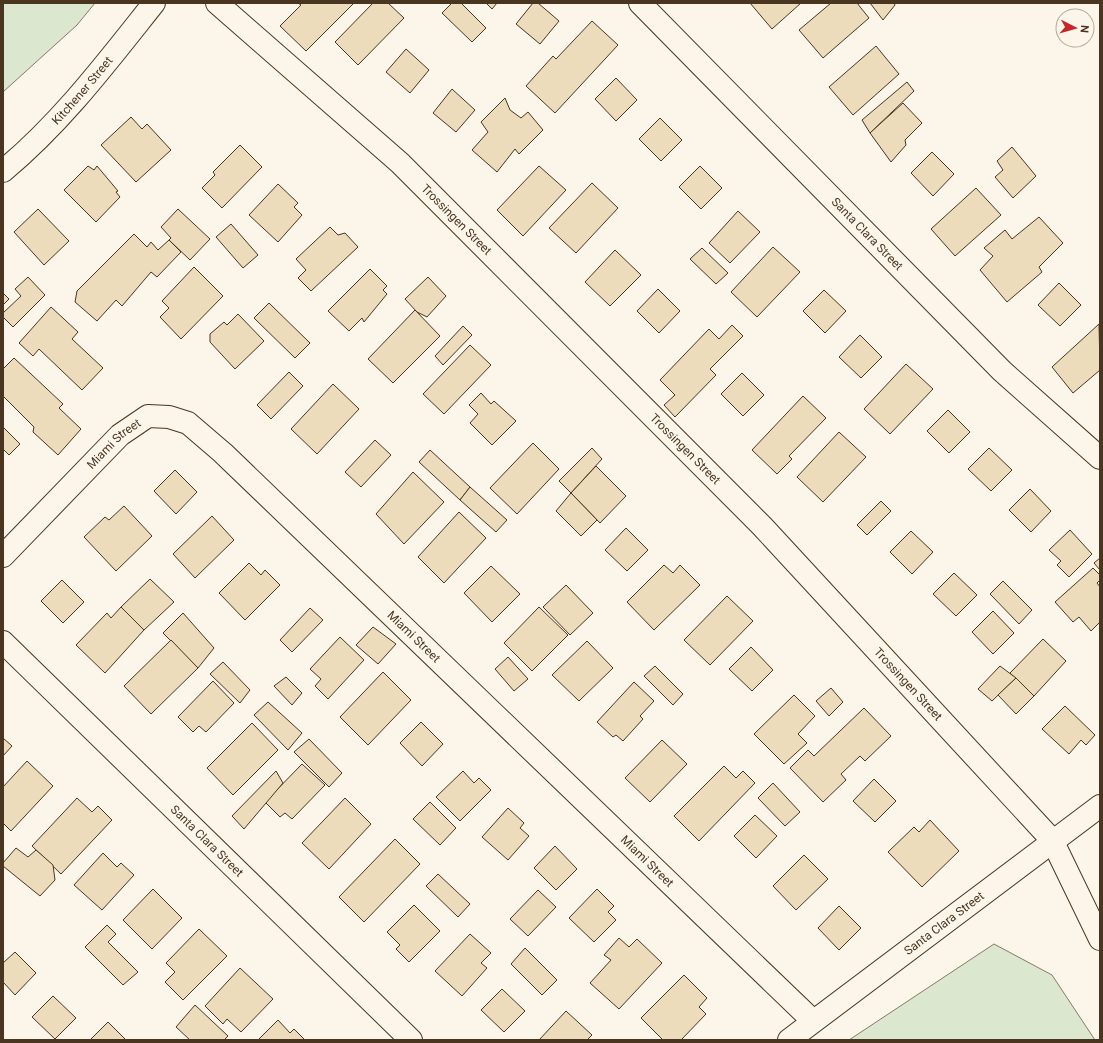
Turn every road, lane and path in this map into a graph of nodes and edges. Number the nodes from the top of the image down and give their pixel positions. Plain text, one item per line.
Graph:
1 (154, 3) edge
2 (217, 3) edge
3 (640, 3) edge
4 (3, 171) edge
5 (1100, 458) edge
6 (3, 556) edge
7 (3, 642) edge
8 (1100, 806) edge
9 (1052, 840) junction
10 (1100, 939) edge
11 (813, 1021) junction
12 (411, 1040) edge
13 (789, 1040) edge

1 - 4 street, Kitchener Street
2 - 9 street, Trossingen Street
3 - 5 street, Santa Clara Street
6 - 11 street, Miami Street
7 - 12 street, Santa Clara Street
8 - 9 street, Santa Clara Street
9 - 10 street, Trossingen Street
9 - 11 street, Santa Clara Street
11 - 13 street, Santa Clara Street

